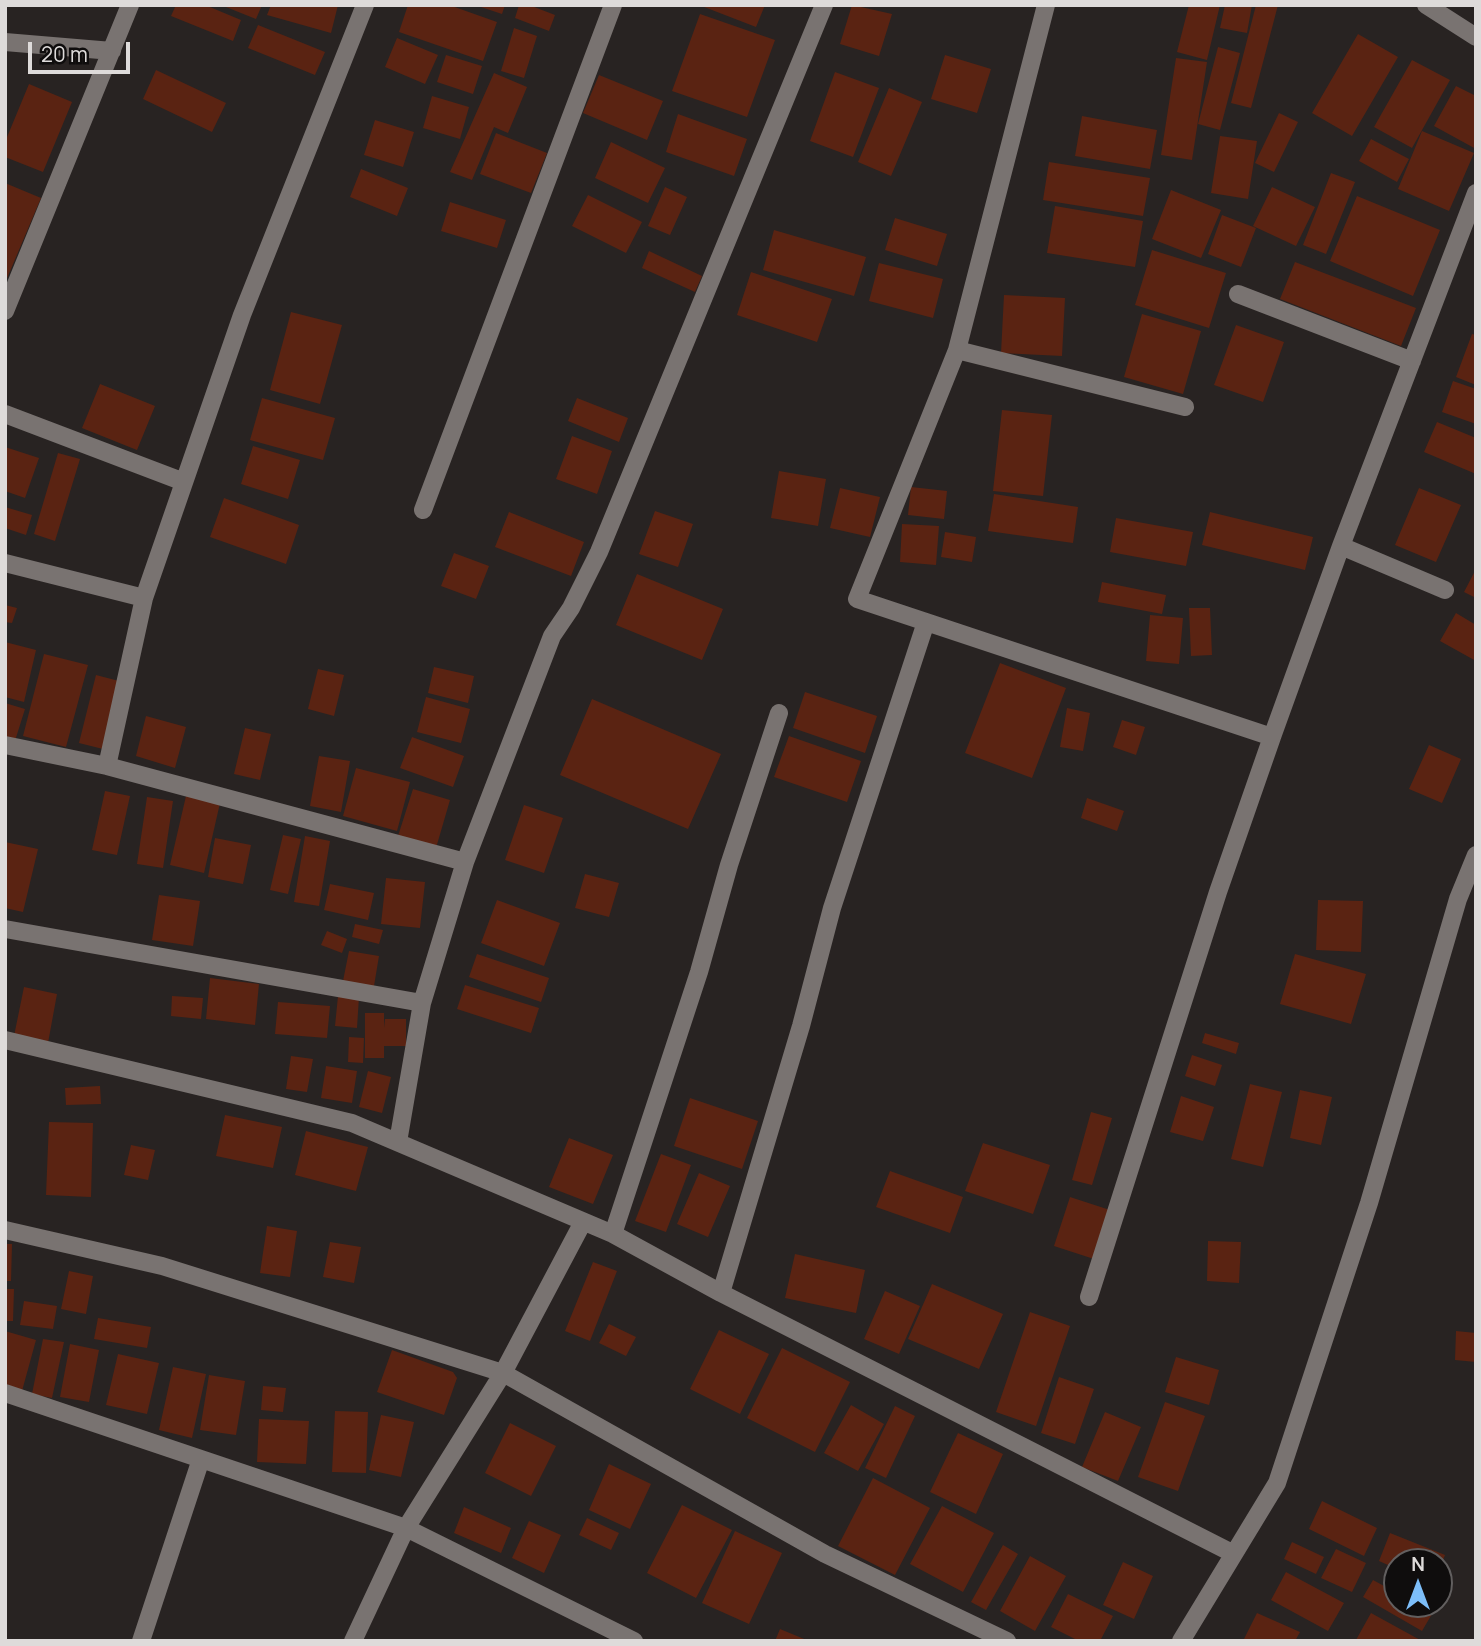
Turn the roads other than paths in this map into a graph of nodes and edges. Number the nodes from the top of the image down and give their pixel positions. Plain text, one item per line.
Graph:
1 (130, 5) edge
2 (365, 5) edge
3 (613, 5) edge
4 (824, 5) edge
5 (1046, 5) edge
6 (1426, 5) edge
7 (1476, 37) edge
8 (5, 42) edge
9 (112, 51) junction
10 (1476, 192) edge
11 (1238, 294) dead end
12 (5, 311) edge
13 (957, 351) junction
14 (1412, 360) junction
15 (1185, 407) dead end
16 (5, 414) edge
17 (184, 482) junction
18 (423, 510) dead end
19 (1341, 546) junction
20 (5, 564) edge
21 (1445, 590) dead end
22 (144, 598) junction
23 (926, 622) junction
24 (779, 713) dead end
25 (1272, 737) junction
26 (5, 745) edge
27 (107, 766) junction
28 (1476, 855) edge
29 (465, 862) junction
30 (1467, 901) edge
31 (5, 929) edge
32 (422, 1003) junction
33 (5, 1040) edge
34 (398, 1142) junction
35 (583, 1222) junction
36 (5, 1230) edge
37 (613, 1234) junction
38 (721, 1293) junction
39 (1089, 1297) dead end
40 (503, 1373) junction
41 (5, 1393) edge
42 (201, 1459) junction
43 (406, 1528) junction
44 (1234, 1554) junction
45 (141, 1641) edge
46 (353, 1641) edge
47 (634, 1641) edge
48 (1007, 1641) edge
49 (1181, 1641) edge

1 - 9 street
2 - 17 street
3 - 18 street
4 - 29 street
5 - 13 street
6 - 7 street
8 - 9 street
9 - 12 street
10 - 14 street
11 - 14 street
13 - 15 street
13 - 23 street
14 - 19 street
16 - 17 street
17 - 22 street
19 - 21 street
19 - 25 street
20 - 22 street
22 - 27 street
23 - 25 street
23 - 38 street
24 - 37 street
25 - 39 street
26 - 27 street
27 - 29 street
28 - 30 street
29 - 32 street
30 - 44 street
31 - 32 street
32 - 34 street
33 - 34 street
34 - 35 street
35 - 37 street
35 - 40 street
36 - 40 street
37 - 38 street
38 - 44 street
40 - 43 street
40 - 48 street
41 - 42 street
42 - 43 street
42 - 45 street
43 - 46 street
43 - 47 street
44 - 49 street

